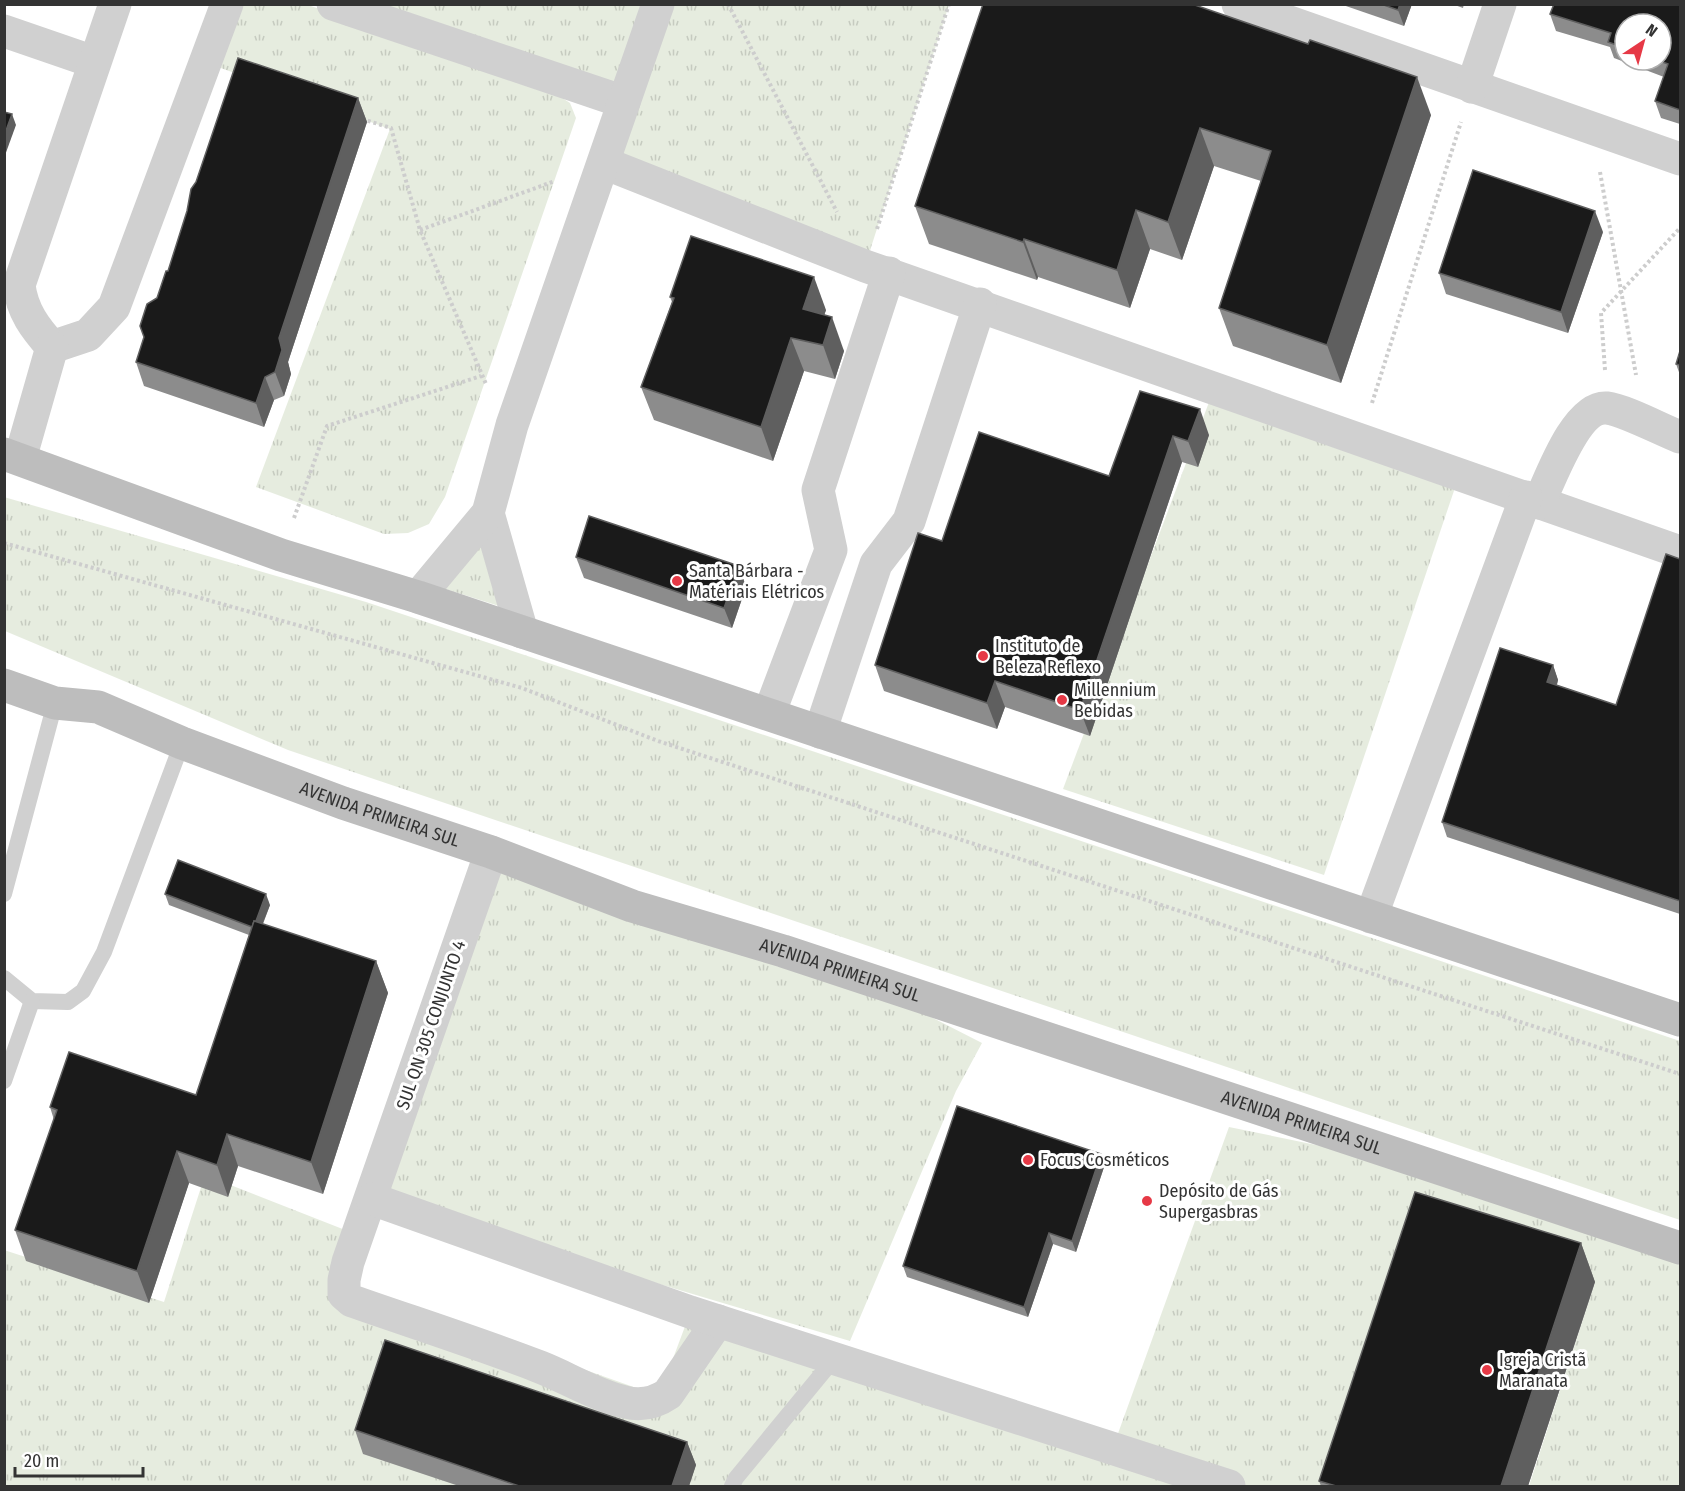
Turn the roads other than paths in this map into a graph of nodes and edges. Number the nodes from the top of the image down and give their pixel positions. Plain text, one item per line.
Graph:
1 (115, 4) edge
2 (227, 4) edge
3 (333, 4) edge
4 (658, 4) edge
5 (1238, 4) edge
6 (1500, 4) edge
7 (4, 32) edge
8 (94, 62) junction
9 (1472, 87) junction
10 (624, 102) junction
11 (1680, 159) edge
12 (604, 163) junction
13 (877, 269) junction
14 (980, 304) junction
15 (52, 347) junction
16 (1680, 437) edge
17 (12, 457) edge
18 (1533, 500) junction
19 (488, 513) junction
20 (831, 550) junction
21 (1680, 552) edge
22 (876, 564) junction
23 (418, 597) junction
24 (522, 632) junction
25 (4, 685) edge
26 (55, 703) junction
27 (769, 714) junction
28 (820, 732) junction
29 (182, 743) junction
30 (491, 852) junction
31 (4, 894) edge
32 (1371, 917) junction
33 (4, 978) edge
34 (32, 1001) junction
35 (1680, 1020) edge
36 (4, 1081) edge
37 (372, 1199) junction
38 (1680, 1248) edge
39 (718, 1321) junction
40 (834, 1359) junction
41 (732, 1486) edge
42 (1229, 1486) edge

1 - 8 street
2 - 15 street
3 - 10 street
4 - 10 street
5 - 9 street
6 - 9 street
7 - 8 street
8 - 15 street
9 - 11 street
10 - 12 street
12 - 13 street
12 - 19 street
13 - 14 street
13 - 20 street
14 - 18 street
14 - 22 street
15 - 17 street
16 - 18 street
17 - 23 main road
18 - 21 street
18 - 32 street
19 - 23 street
19 - 24 street
20 - 22 street
20 - 27 street
22 - 28 street
23 - 24 main road
24 - 27 main road
25 - 26 main road, AVENIDA PRIMEIRA SUL
26 - 29 main road, AVENIDA PRIMEIRA SUL
26 - 31 lane
27 - 28 main road
28 - 32 main road
29 - 30 main road, AVENIDA PRIMEIRA SUL
29 - 34 lane
30 - 37 street, SUL QN 305 CONJUNTO 4
30 - 38 main road, AVENIDA PRIMEIRA SUL
32 - 35 main road
33 - 34 lane
34 - 36 lane
37 - 39 street
37 - 39 street, SUL QN 305 CONJUNTO 4
39 - 40 street
40 - 41 lane
40 - 42 street

